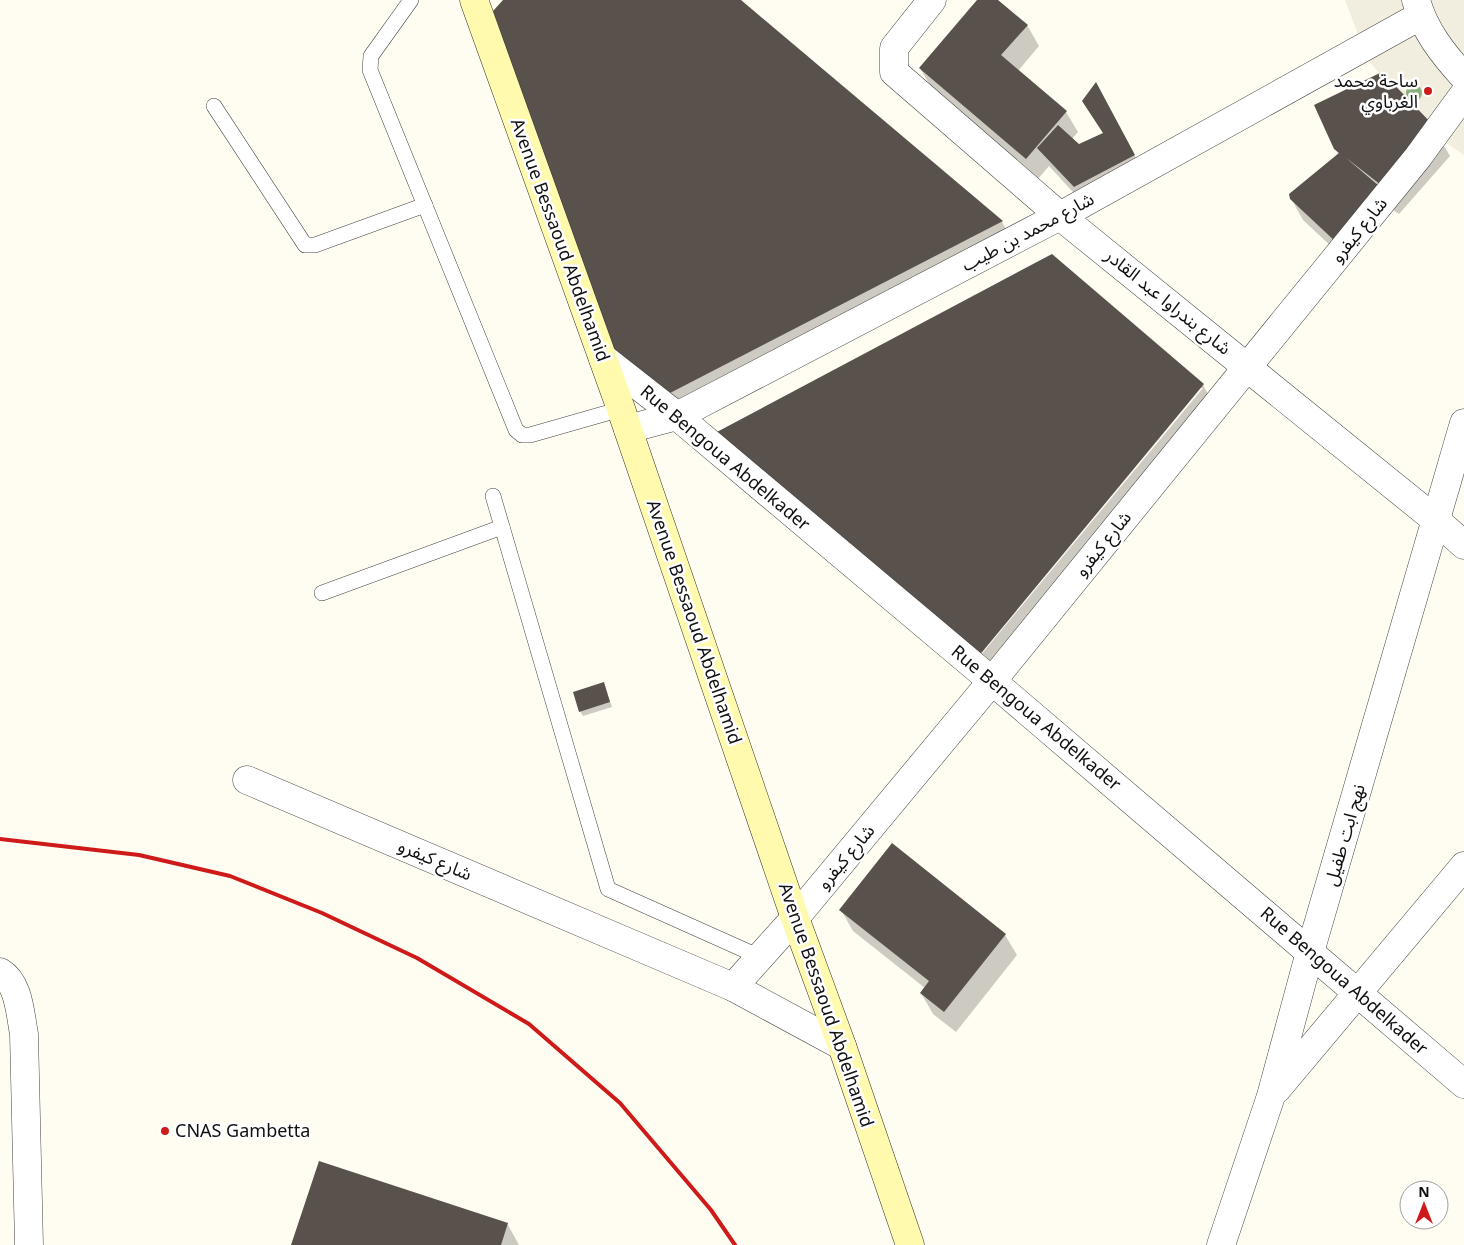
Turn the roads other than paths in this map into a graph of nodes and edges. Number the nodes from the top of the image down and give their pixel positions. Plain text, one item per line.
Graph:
1 (411, 0) edge
2 (474, 0) edge
3 (932, 0) edge
4 (1418, 8) edge
5 (1464, 77) edge
6 (1464, 94) edge
7 (214, 106) dead end
8 (425, 205) junction
9 (1060, 216) junction
10 (603, 358) junction
11 (1248, 367) junction
12 (677, 416) junction
13 (624, 419) junction
14 (1464, 423) edge
15 (492, 496) dead end
16 (1437, 521) junction
17 (502, 527) junction
18 (1464, 545) edge
19 (322, 594) dead end
20 (992, 681) junction
21 (247, 780) dead end
22 (1464, 866) edge
23 (795, 918) junction
24 (1310, 952) junction
25 (760, 957) junction
26 (0, 972) edge
27 (734, 987) junction
28 (1358, 994) junction
29 (842, 1046) junction
30 (1464, 1084) edge
31 (1271, 1096) junction
32 (29, 1245) edge
33 (910, 1245) edge
34 (1221, 1245) edge

1 - 8 lane
2 - 10 main road, Avenue Bessaoud Abdelhamid
3 - 9 street, شارع بندراوا عبد القادر
4 - 5 street
4 - 9 street, شارع محمد بن طيب
6 - 11 street, شارع كيفرو
7 - 8 lane
8 - 13 lane
9 - 11 street, شارع بندراوا عبد القادر
9 - 12 street, شارع محمد بن طيب
10 - 12 street, Rue Bengoua Abdelkader
10 - 13 main road, Avenue Bessaoud Abdelhamid
11 - 16 street, شارع بندراوا عبد القادر
11 - 20 street, شارع كيفرو
12 - 13 street, شارع محمد بن طيب
12 - 20 street, Rue Bengoua Abdelkader
13 - 23 main road, Avenue Bessaoud Abdelhamid
14 - 16 street, نهج ابت طفيل
15 - 17 lane
16 - 18 street, شارع بندراوا عبد القادر
16 - 24 street, نهج ابت طفيل
17 - 19 lane
17 - 25 lane
20 - 23 street, شارع كيفرو
20 - 24 street, Rue Bengoua Abdelkader
21 - 27 street, شارع كيفرو
22 - 28 street
23 - 25 street, شارع كيفرو
23 - 29 main road, Avenue Bessaoud Abdelhamid
24 - 28 street, Rue Bengoua Abdelkader
24 - 31 street, نهج ابت طفيل
25 - 27 street, شارع كيفرو
26 - 32 street
27 - 29 street, شارع كيفرو
28 - 30 street, Rue Bengoua Abdelkader
28 - 31 street
29 - 33 main road, Avenue Bessaoud Abdelhamid
31 - 34 street, نهج ابت طفيل

